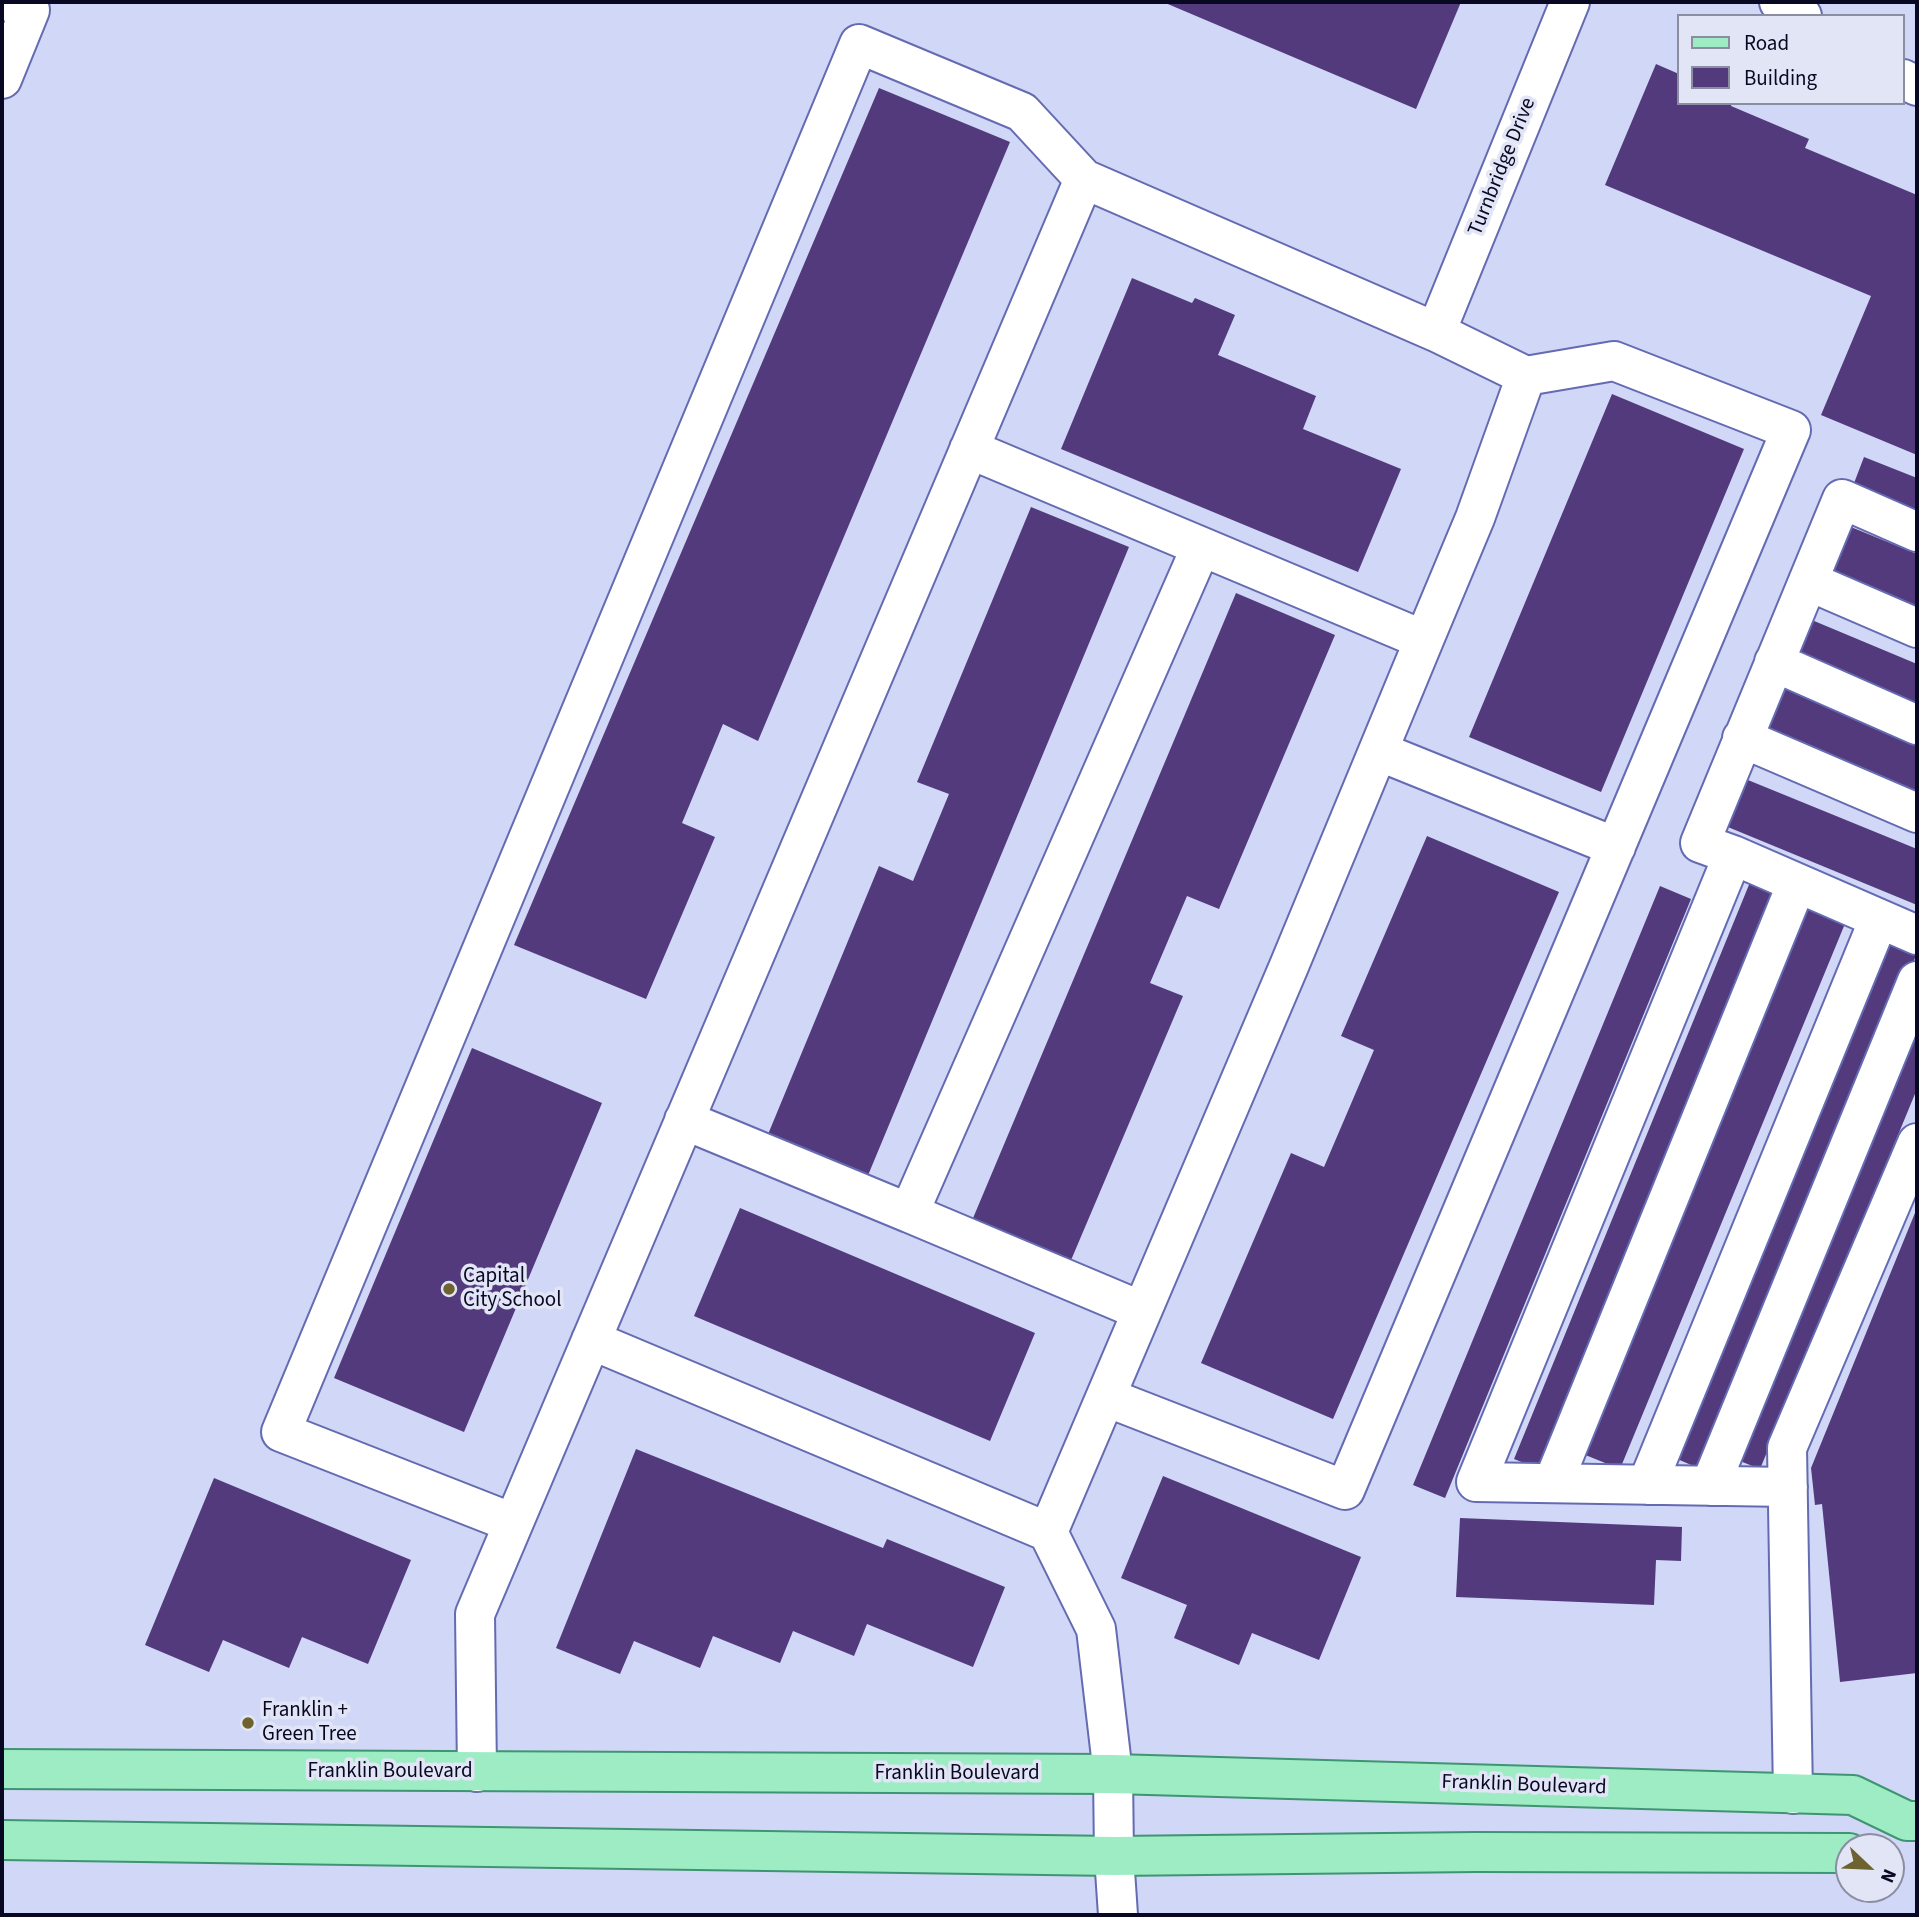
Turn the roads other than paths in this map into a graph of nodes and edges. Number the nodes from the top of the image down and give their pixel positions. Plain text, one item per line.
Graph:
1 (9, 2) edge
2 (1570, 2) edge
3 (1779, 2) edge
4 (1799, 14) edge
5 (2, 79) edge
6 (1083, 179) junction
7 (1436, 332) junction
8 (1526, 376) junction
9 (969, 449) junction
10 (1917, 532) edge
11 (1201, 547) junction
12 (1808, 581) junction
13 (1917, 628) edge
14 (1424, 640) junction
15 (1774, 662) junction
16 (1917, 724) edge
17 (1742, 738) junction
18 (1378, 751) junction
19 (1917, 813) edge
20 (1616, 848) junction
21 (1733, 855) junction
22 (1797, 883) junction
23 (1879, 919) junction
24 (1917, 935) edge
25 (1917, 981) edge
26 (684, 1120) junction
27 (1917, 1143) edge
28 (909, 1213) junction
29 (1142, 1311) junction
30 (591, 1340) junction
31 (1106, 1397) junction
32 (1553, 1483) junction
33 (1647, 1485) junction
34 (1710, 1486) junction
35 (1788, 1487) junction
36 (513, 1523) junction
37 (1048, 1532) junction
38 (2, 1769) edge
39 (477, 1772) junction
40 (1113, 1774) junction
41 (1793, 1794) junction
42 (1912, 1821) edge
43 (1890, 1833) edge
44 (2, 1840) edge
45 (1835, 1853) edge
46 (1114, 1856) junction
47 (1118, 1915) edge

1 - 5 street
2 - 7 street, Turnbridge Drive
3 - 4 street
6 - 7 street
6 - 9 street
6 - 36 street
7 - 8 street
8 - 14 street
8 - 20 street
9 - 11 street
9 - 26 street
10 - 12 street
11 - 14 street
11 - 28 street
12 - 13 street
12 - 15 street
14 - 18 street
15 - 16 street
15 - 17 street
17 - 19 street
17 - 21 street
18 - 20 street
18 - 29 street
20 - 31 street
21 - 22 street
21 - 32 street
22 - 23 street
22 - 32 street
23 - 24 street
23 - 33 street
25 - 34 street
26 - 28 street
26 - 30 street
27 - 35 street
28 - 29 street
29 - 31 street
30 - 36 street
30 - 37 street
31 - 37 street
32 - 33 street
33 - 34 street
34 - 35 street
35 - 41 street
36 - 39 street
37 - 40 street
38 - 39 main road, Franklin Boulevard
39 - 40 main road, Franklin Boulevard
40 - 41 main road, Franklin Boulevard
40 - 46 street
41 - 42 main road, Franklin Boulevard
42 - 43 main road, Franklin Boulevard
44 - 46 main road
45 - 46 main road
46 - 47 street

